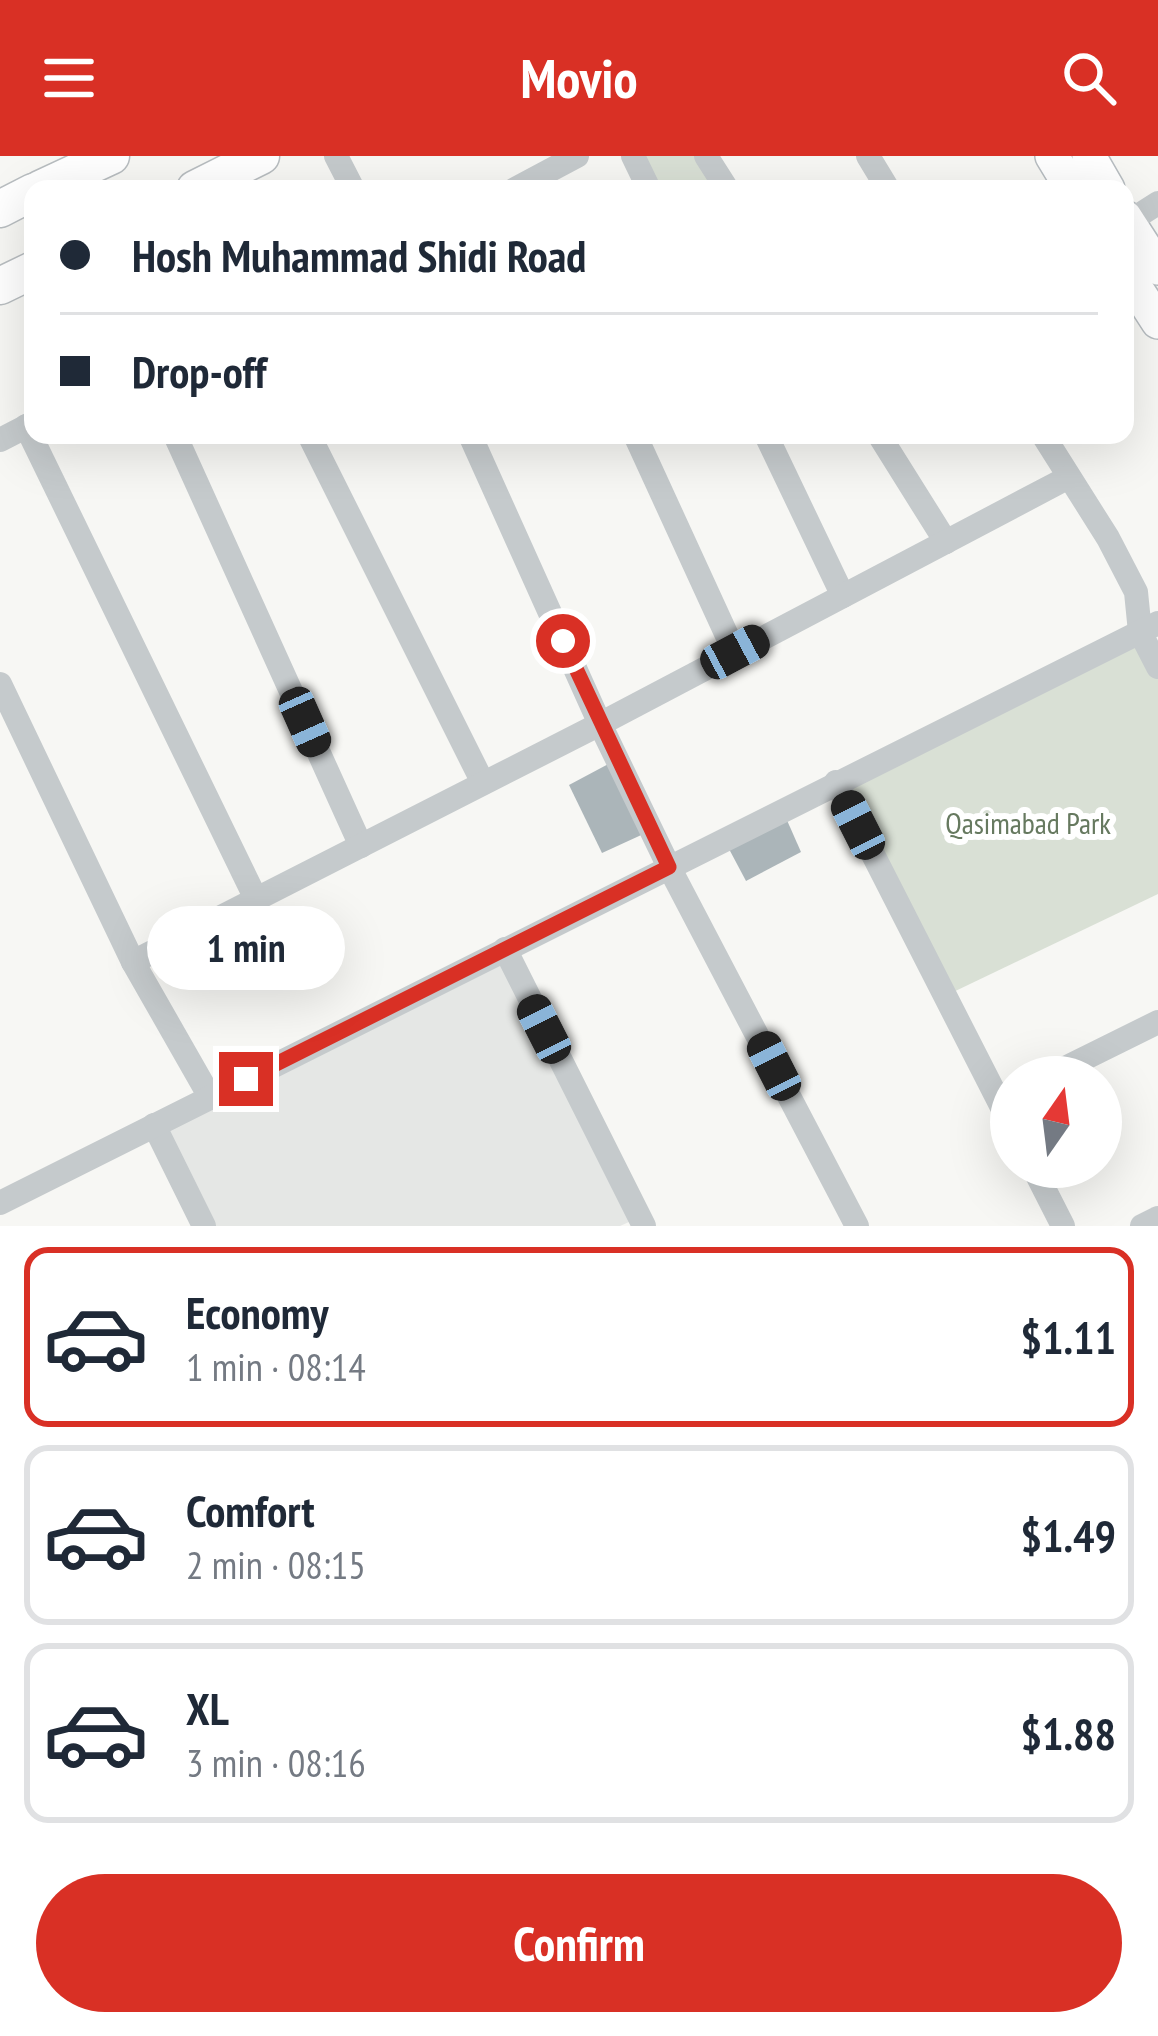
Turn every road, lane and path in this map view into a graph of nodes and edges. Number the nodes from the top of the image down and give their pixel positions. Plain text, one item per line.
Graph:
1 (111, 156) edge
2 (261, 156) edge
3 (577, 156) edge
4 (78, 172) edge
5 (213, 180) edge
6 (533, 180) edge
7 (1134, 233) edge
8 (1158, 268) edge
9 (1134, 285) edge
10 (1158, 322) edge
11 (40, 444) edge
12 (179, 444) edge
13 (314, 444) edge
14 (474, 444) edge
15 (638, 444) edge
16 (770, 444) edge
17 (885, 444) edge
18 (1049, 444) edge
19 (1069, 477) junction
20 (946, 542) junction
21 (843, 596) junction
22 (1149, 627) edge
23 (735, 652) junction
24 (1158, 667) edge
25 (0, 685) edge
26 (7, 722) edge
27 (600, 724) junction
28 (836, 782) junction
29 (483, 783) junction
30 (361, 846) junction
31 (669, 867) junction
32 (256, 899) junction
33 (505, 949) junction
34 (134, 962) junction
35 (1158, 1022) edge
36 (1089, 1056) edge
37 (990, 1070) edge
38 (210, 1097) junction
39 (154, 1125) junction
40 (1044, 1188) edge
41 (0, 1203) edge
42 (1158, 1218) edge
43 (204, 1226) edge
44 (644, 1226) edge
45 (857, 1226) edge
46 (1063, 1226) edge
47 (1142, 1226) edge

1 - 4 main road
2 - 5 main road
3 - 6 street
7 - 8 main road
9 - 10 main road
11 - 32 street
12 - 30 street
13 - 29 street
14 - 27 street
15 - 23 street
16 - 21 street
17 - 20 street
18 - 19 street
19 - 20 street
19 - 22 street
20 - 21 street
21 - 23 street
22 - 24 street
22 - 28 street
23 - 27 street
25 - 26 street
26 - 34 street
27 - 29 street
27 - 31 street
28 - 31 street
28 - 37 street
29 - 30 street
30 - 32 street
31 - 33 street
31 - 45 street
32 - 34 street
33 - 38 street
33 - 44 street
34 - 38 street
35 - 36 street
38 - 39 street
39 - 41 street
39 - 43 street
40 - 46 street
42 - 47 street

